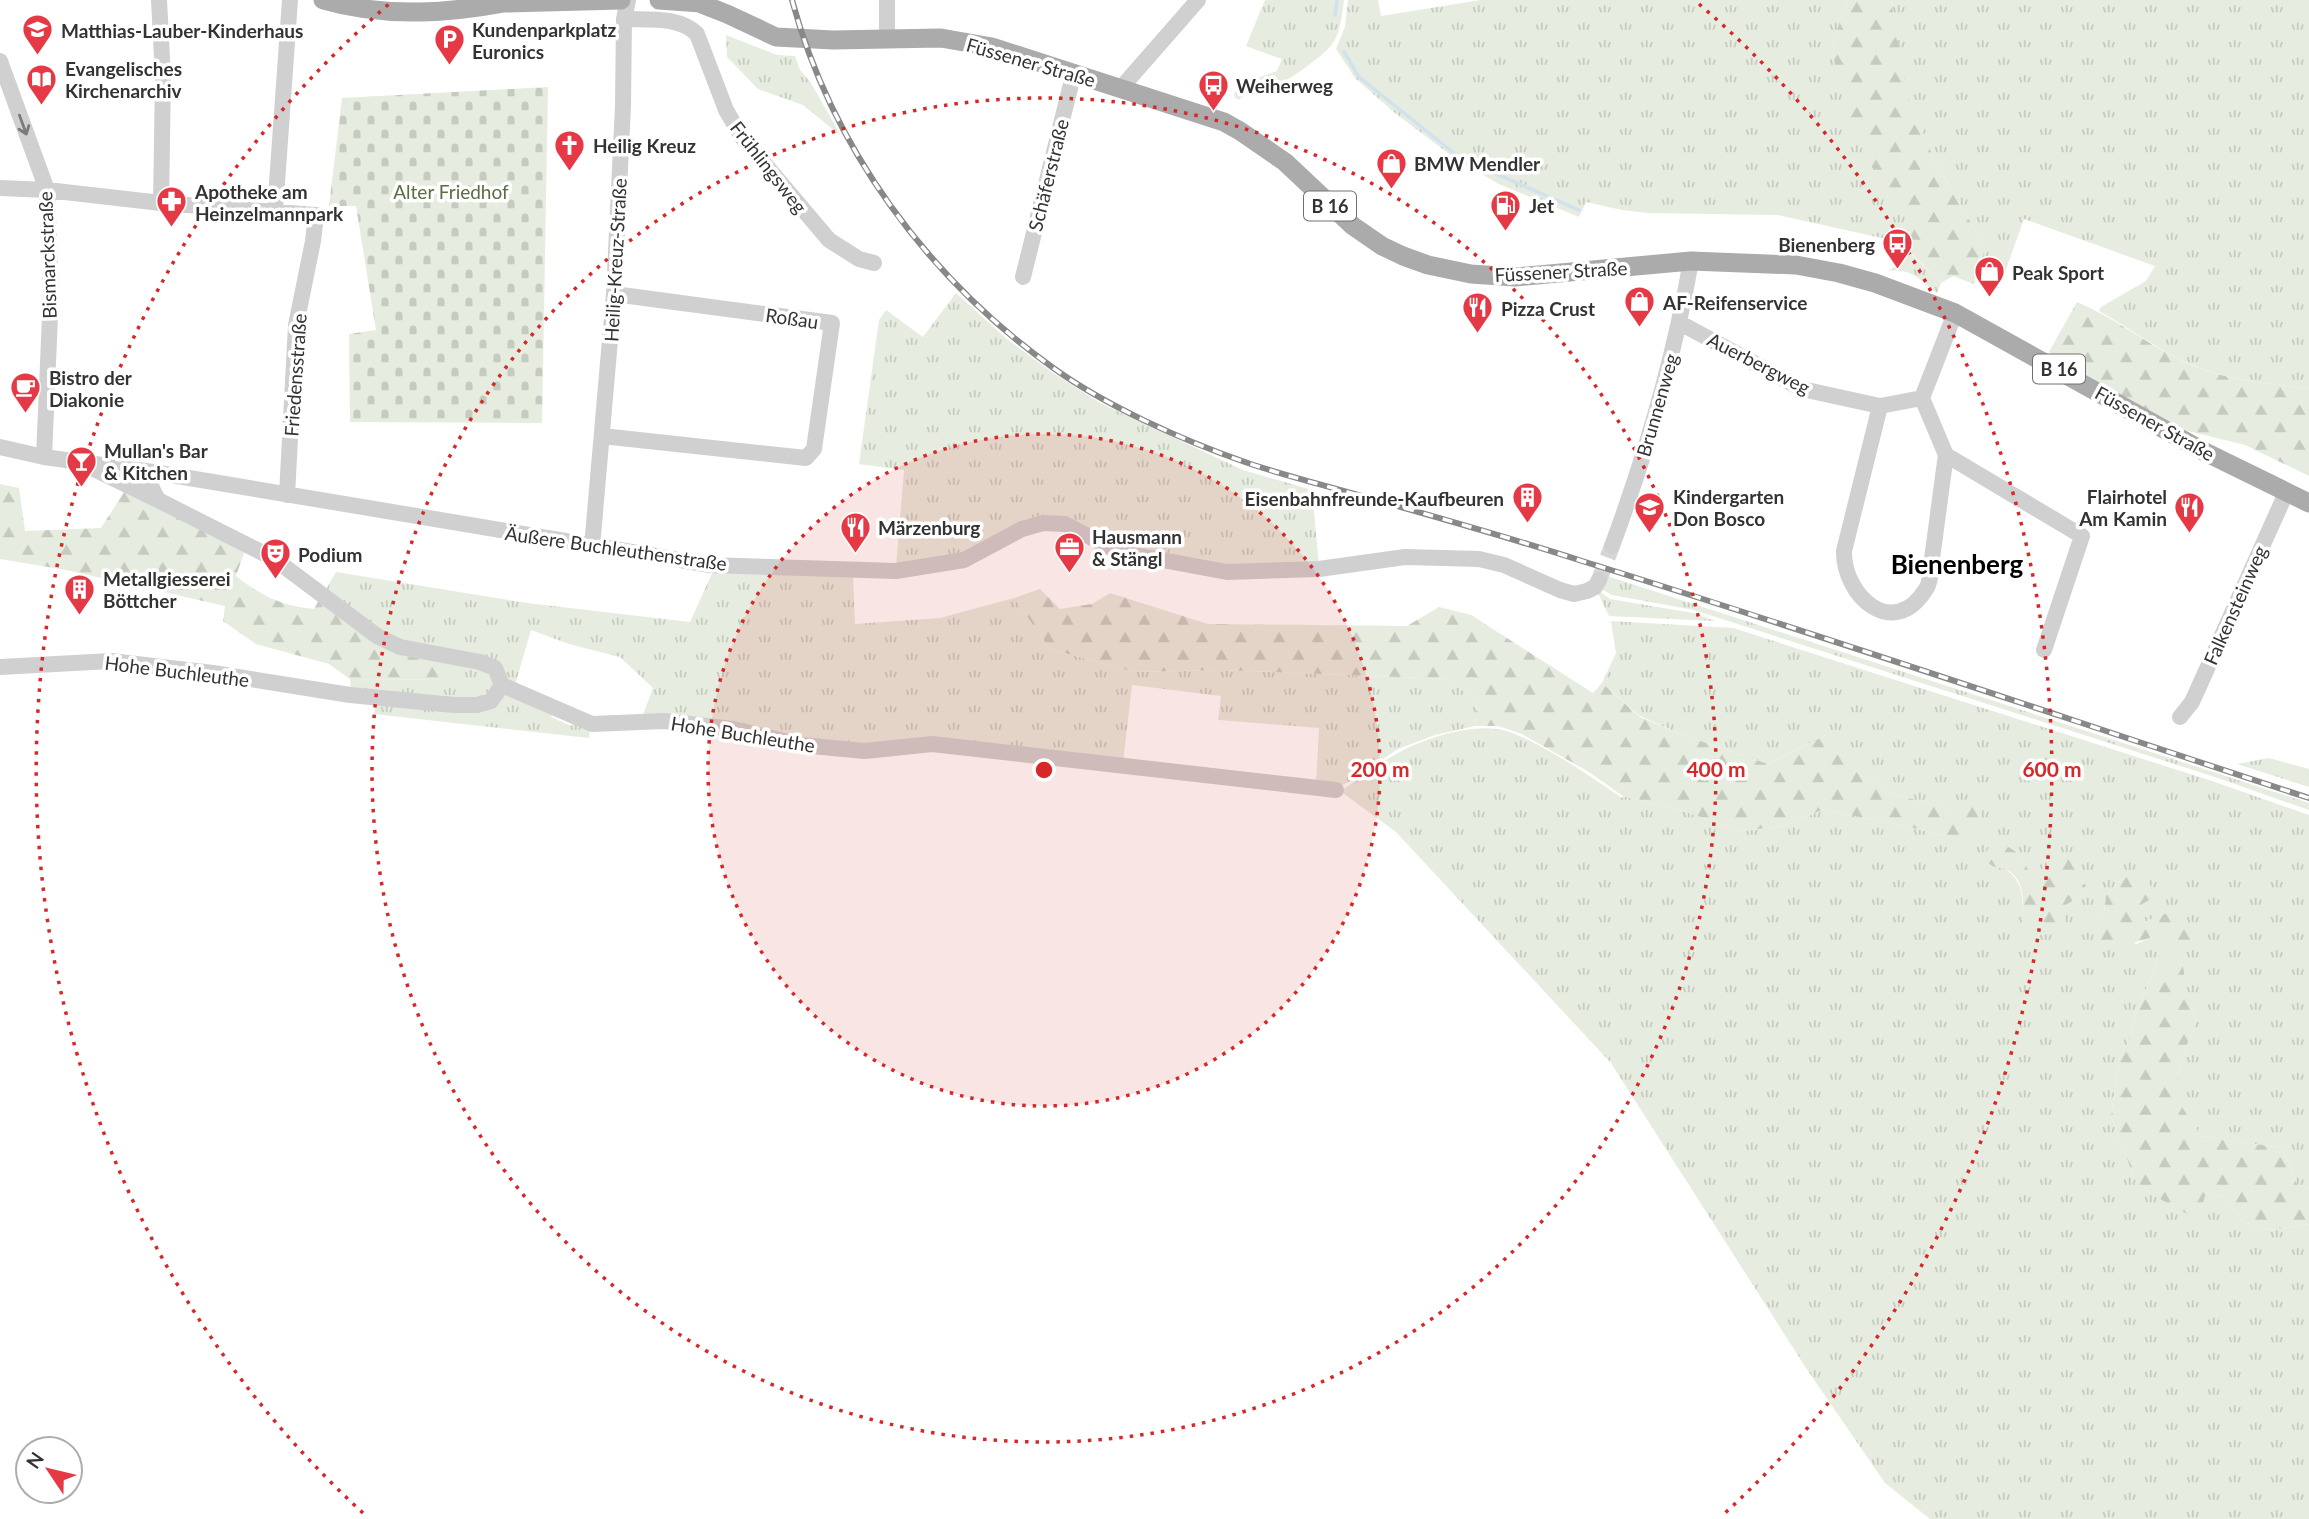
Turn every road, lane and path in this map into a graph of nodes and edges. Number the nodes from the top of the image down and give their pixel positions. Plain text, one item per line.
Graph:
1 (159, 0) edge
2 (290, 0) edge
3 (323, 0) edge
4 (659, 0) edge
5 (887, 0) edge
6 (1198, 0) edge
7 (513, 1) edge
8 (696, 1) edge
9 (622, 5) edge
10 (887, 38) junction
11 (0, 61) edge
12 (1074, 72) junction
13 (1121, 88) junction
14 (0, 188) edge
15 (47, 190) junction
16 (161, 203) junction
17 (275, 211) junction
18 (1691, 261) junction
19 (874, 263) dead end
20 (1023, 277) dead end
21 (614, 294) junction
22 (1955, 313) junction
23 (1681, 323) junction
24 (1922, 397) junction
25 (1880, 406) junction
26 (602, 436) junction
27 (0, 447) edge
28 (1946, 455) junction
29 (44, 457) junction
30 (79, 462) junction
31 (153, 472) junction
32 (2287, 491) junction
33 (287, 495) junction
34 (158, 500) junction
35 (2309, 503) edge
36 (1612, 546) tunnel mouth
37 (592, 547) junction
38 (1599, 580) dead end
39 (2044, 650) dead end
40 (0, 667) edge
41 (502, 685) junction
42 (2180, 717) dead end
43 (1336, 790) dead end

1 - 16 street
2 - 17 street
3 - 7 main road
4 - 8 main road, Füssener Straße / B 16
5 - 10 street
6 - 13 street
7 - 9 main road
8 - 10 main road, Füssener Straße / B 16
9 - 19 street, Frühlingsweg
9 - 21 street, Heilig-Kreuz-Straße
10 - 12 main road, Füssener Straße / B 16
11 -> 15 street, Bismarckstraße
12 - 13 main road, Füssener Straße / B 16
12 - 20 street, Schäferstraße
13 - 18 main road, Füssener Straße / B 16
14 - 15 street
15 - 16 street
15 - 29 street, Bismarckstraße
16 - 17 street
17 - 33 street, Friedensstraße
18 - 22 main road, Füssener Straße / B 16
18 - 23 street, Brunnenweg
21 - 26 street, Heilig-Kreuz-Straße
21 - 26 street, Roßau
22 - 24 street
22 - 32 main road, Füssener Straße / B 16
23 - 25 street, Auerbergweg
23 - 36 street, Brunnenweg
24 - 25 street, Auerbergweg
24 - 28 street
25 - 28 street
26 - 37 street, Heilig-Kreuz-Straße
27 - 29 street, Äußere Buchleuthenstraße
28 - 39 street
29 - 30 street, Äußere Buchleuthenstraße
30 - 31 street, Äußere Buchleuthenstraße
30 - 34 street
31 - 33 street, Äußere Buchleuthenstraße
31 - 34 street
32 - 35 main road, Füssener Straße / B 16
32 - 42 street, Falkensteinweg
33 - 37 street, Äußere Buchleuthenstraße
34 - 41 street
37 - 38 street, Äußere Buchleuthenstraße
40 - 41 street, Hohe Buchleuthe
41 - 43 street, Hohe Buchleuthe

